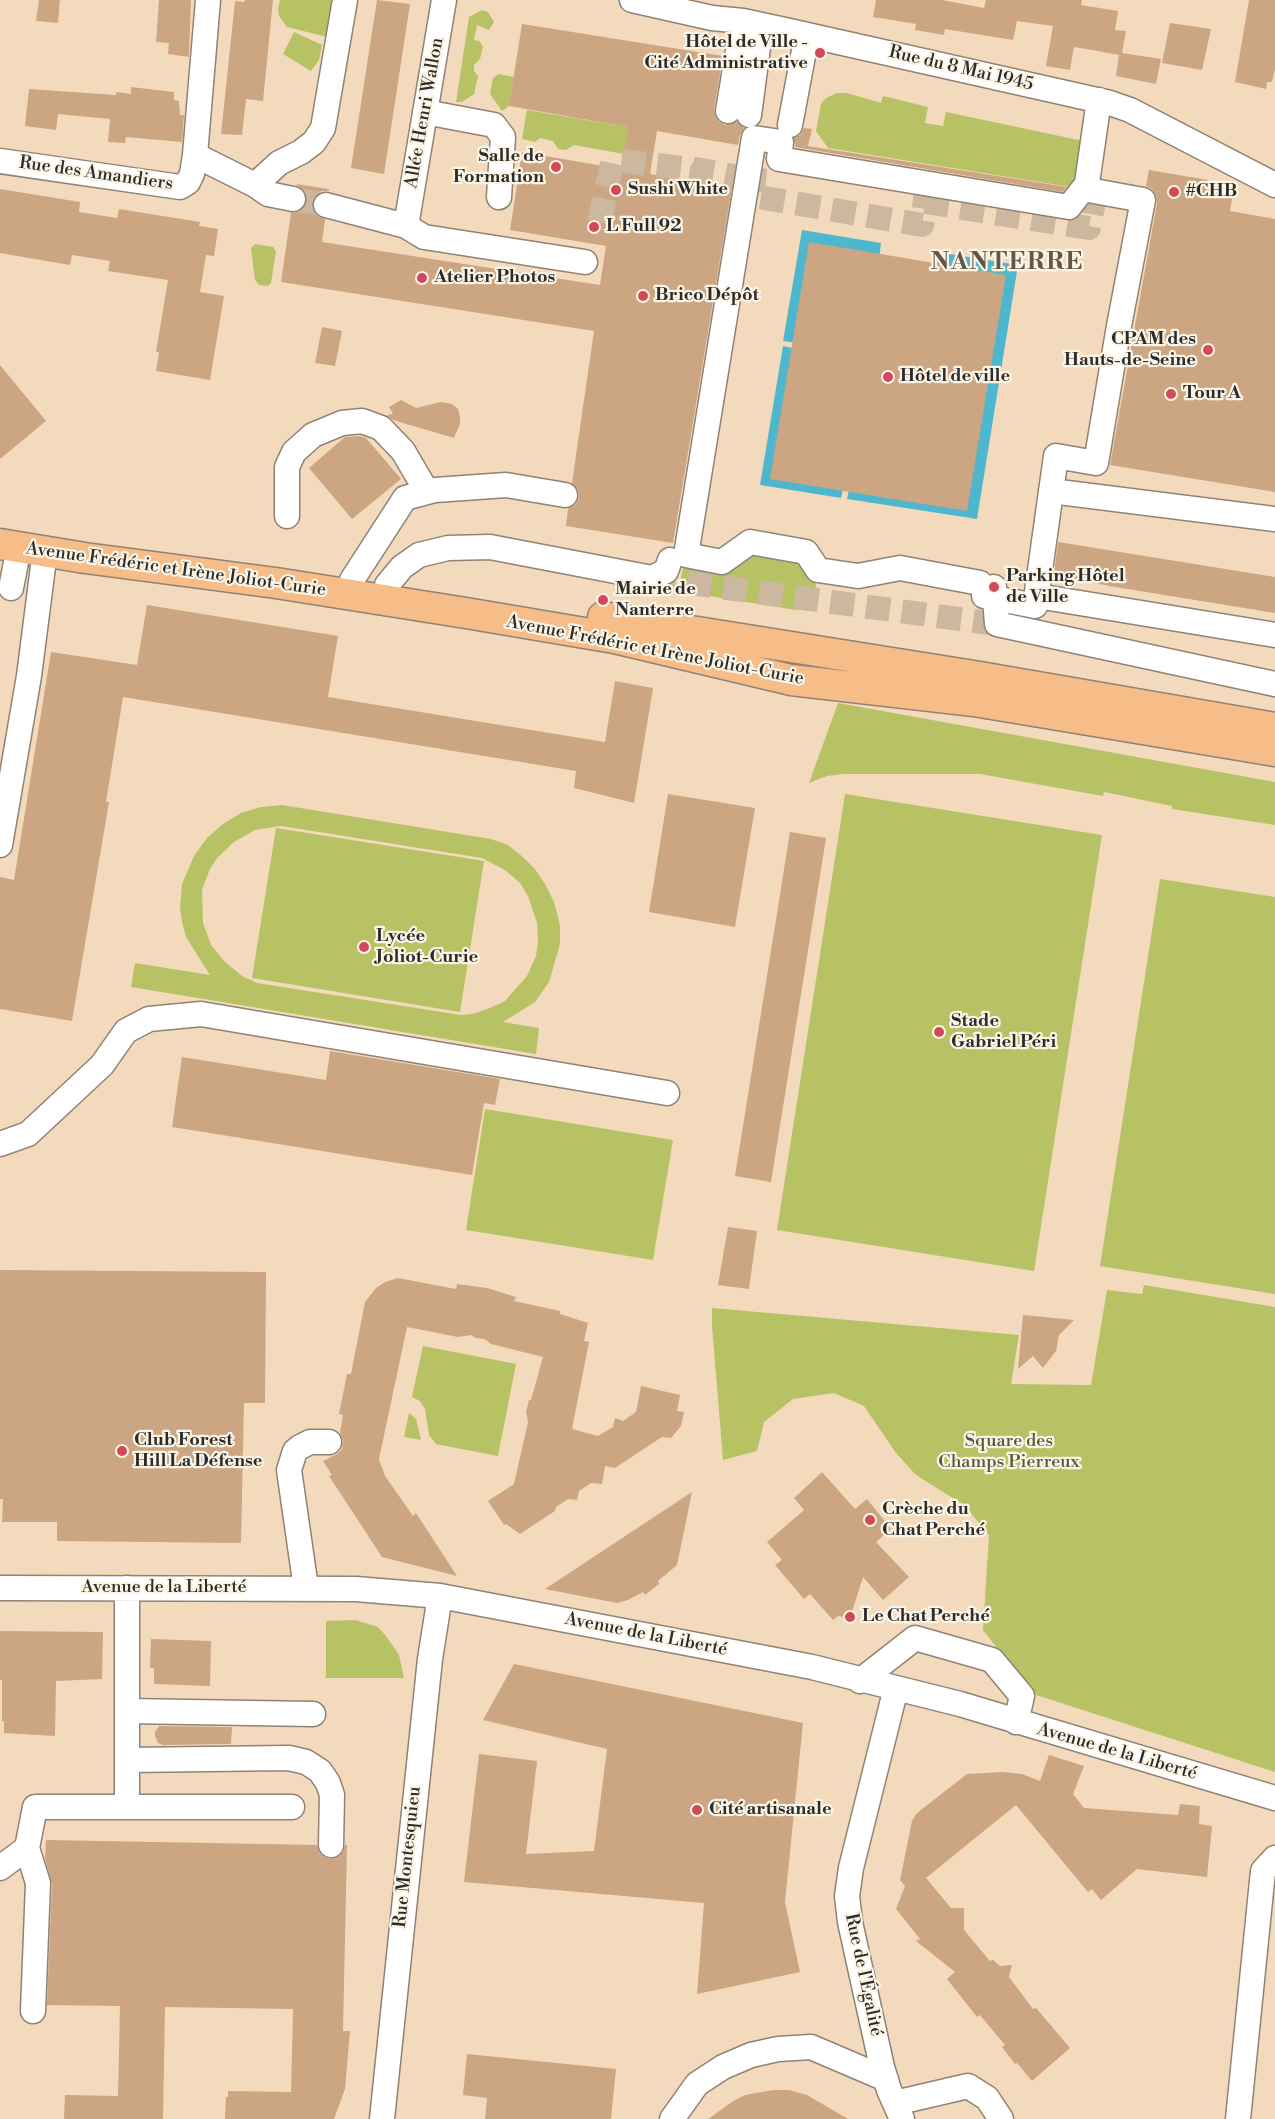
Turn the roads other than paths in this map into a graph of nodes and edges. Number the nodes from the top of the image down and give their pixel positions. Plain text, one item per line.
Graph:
1 (208, 0) edge
2 (345, 0) edge
3 (444, 0) edge
4 (632, 0) edge
5 (740, 16) edge
6 (807, 35) junction
7 (1099, 100) junction
8 (425, 111) junction
9 (739, 113) dead end
10 (789, 125) dead end
11 (195, 155) junction
12 (0, 161) edge
13 (1087, 183) tunnel mouth
14 (255, 185) junction
15 (1275, 185) edge
16 (499, 197) dead end
17 (293, 199) tunnel mouth
18 (326, 205) tunnel mouth
19 (406, 226) junction
20 (585, 262) dead end
21 (1051, 491) junction
22 (427, 492) junction
23 (565, 495) dead end
24 (286, 516) dead end
25 (1275, 519) edge
26 (16, 542) edge
27 (670, 560) dead end
28 (352, 580) junction
29 (387, 585) junction
30 (994, 587) dead end
31 (11, 588) dead end
32 (1037, 596) junction
33 (1275, 635) edge
34 (1275, 684) edge
35 (1275, 728) edge
36 (1275, 752) edge
37 (0, 845) edge
38 (667, 1093) dead end
39 (0, 1144) edge
40 (329, 1442) dead end
41 (0, 1588) edge
42 (127, 1588) junction
43 (306, 1588) junction
44 (440, 1596) junction
45 (860, 1681) junction
46 (897, 1688) junction
47 (127, 1711) junction
48 (313, 1714) dead end
49 (1016, 1722) junction
50 (127, 1760) junction
51 (1275, 1797) edge
52 (127, 1807) junction
53 (292, 1807) dead end
54 (331, 1845) dead end
55 (27, 1848) junction
56 (1275, 1858) edge
57 (0, 1868) edge
58 (33, 2011) dead end
59 (886, 2079) junction
60 (898, 2111) edge
61 (382, 2119) edge
62 (672, 2119) edge
63 (1001, 2119) edge
64 (1238, 2119) edge

1 - 11 street, Rue des Amandiers
2 - 14 street
3 - 8 street, Allée Henri Wallon
4 - 5 street, Rue du 8 Mai 1945
5 - 6 street, Rue du 8 Mai 1945
5 - 9 street
6 - 7 street, Rue du 8 Mai 1945
6 - 10 street
7 - 13 street
7 - 15 street, Rue du 8 Mai 1945
8 - 16 street
8 - 19 street, Allée Henri Wallon
11 - 12 street, Rue des Amandiers
11 - 14 street
14 - 17 street
18 - 19 street
19 - 20 street
21 - 25 street
21 - 32 street
21 - 32 street
22 - 23 street
22 - 24 street
22 - 28 street
26 - 28 main road, Avenue Frédéric et Irène Joliot-Curie
26 - 31 street
26 - 36 main road, Avenue Frédéric et Irène Joliot-Curie
26 - 37 street
27 - 29 street
28 - 29 main road, Avenue Frédéric et Irène Joliot-Curie
29 - 35 main road, Avenue Frédéric et Irène Joliot-Curie
30 - 34 street
32 - 33 street
38 - 39 street
40 - 43 street
41 - 42 street, Avenue de la Liberté
42 - 43 street, Avenue de la Liberté
42 - 47 street
43 - 44 street, Avenue de la Liberté
44 - 45 street, Avenue de la Liberté
44 - 61 street, Rue Montesquieu
45 - 46 street, Avenue de la Liberté
45 - 49 street
46 - 49 street, Avenue de la Liberté
46 - 59 street, Rue de l'Égalité
47 - 48 street
47 - 50 street
49 - 51 street, Avenue de la Liberté
50 - 52 street
50 - 54 street
52 - 53 street
52 - 55 street
55 - 57 street
55 - 58 street
56 - 64 street
59 - 60 street, Rue de l'Égalité
59 - 62 street
60 - 63 street

